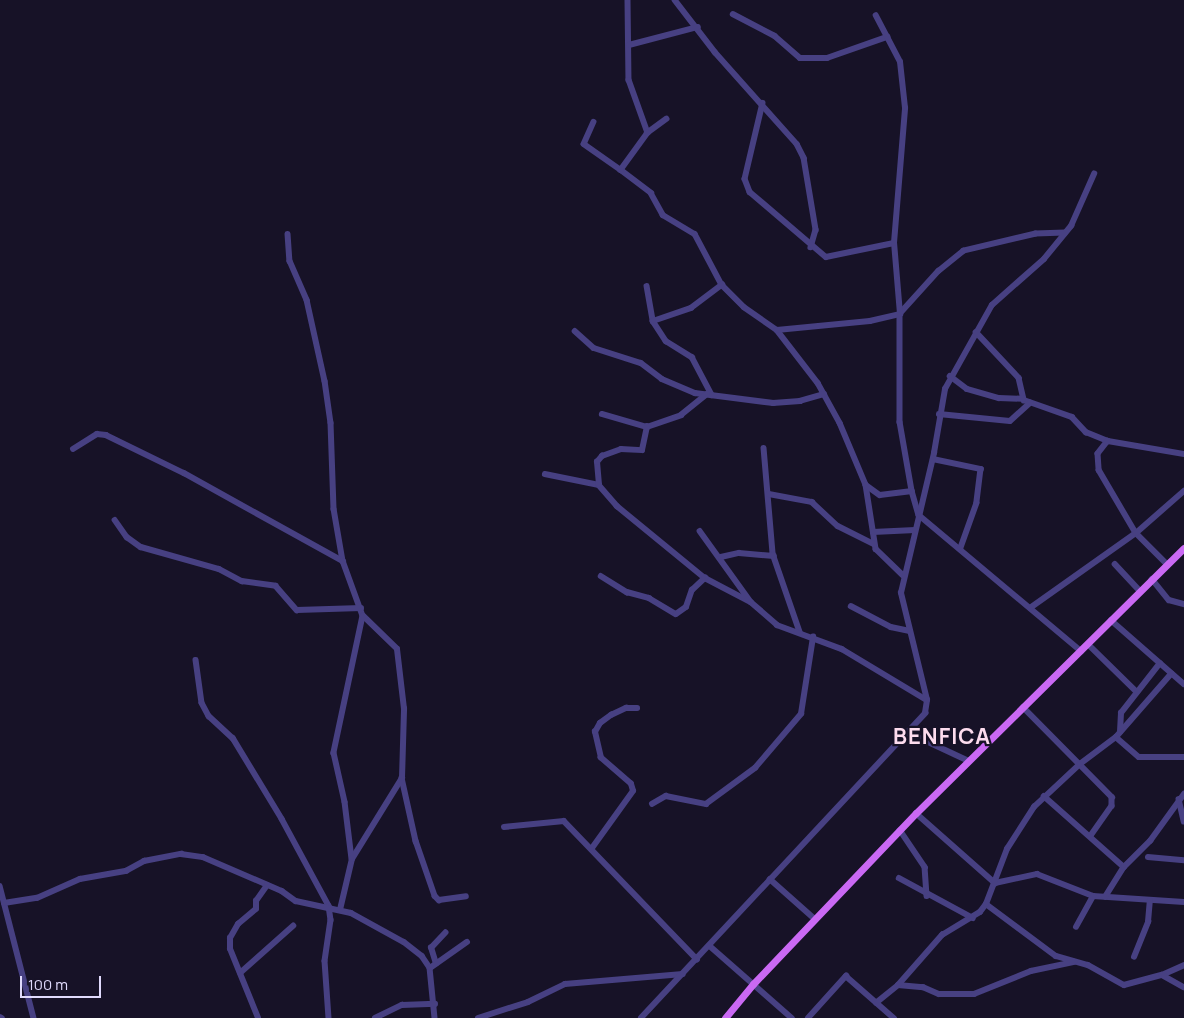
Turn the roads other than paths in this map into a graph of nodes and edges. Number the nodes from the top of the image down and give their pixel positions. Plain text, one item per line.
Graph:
1 (628, 0) edge
2 (675, 0) edge
3 (733, 14) dead end
4 (876, 16) dead end
5 (698, 27) junction
6 (887, 38) junction
7 (629, 45) junction
8 (763, 102) junction
9 (667, 119) dead end
10 (594, 122) dead end
11 (648, 133) junction
12 (621, 170) junction
13 (1094, 174) dead end
14 (1065, 233) junction
15 (288, 234) dead end
16 (894, 243) junction
17 (811, 247) junction
18 (722, 285) junction
19 (647, 286) dead end
20 (900, 314) junction
21 (653, 321) junction
22 (777, 330) junction
23 (575, 331) dead end
24 (976, 332) junction
25 (950, 376) junction
26 (710, 394) junction
27 (824, 394) junction
28 (1023, 399) junction
29 (1030, 403) junction
30 (602, 414) dead end
31 (940, 414) junction
32 (647, 427) junction
33 (1108, 441) junction
34 (764, 448) dead end
35 (73, 449) dead end
36 (1184, 454) edge
37 (933, 459) junction
38 (545, 474) dead end
39 (599, 485) junction
40 (866, 485) junction
41 (1184, 491) edge
42 (912, 492) junction
43 (768, 494) junction
44 (880, 495) junction
45 (868, 502) junction
46 (919, 515) junction
47 (115, 520) dead end
48 (915, 530) junction
49 (700, 531) dead end
50 (873, 532) junction
51 (1136, 533) junction
52 (874, 544) junction
53 (961, 548) junction
54 (1184, 548) edge
55 (721, 556) junction
56 (774, 556) junction
57 (343, 561) junction
58 (1116, 564) dead end
59 (1167, 564) junction
60 (903, 575) junction
61 (602, 576) dead end
62 (705, 578) junction
63 (1152, 580) junction
64 (1140, 591) junction
65 (751, 602) junction
66 (1184, 604) edge
67 (851, 606) dead end
68 (361, 608) junction
69 (1030, 608) junction
70 (363, 616) junction
71 (1111, 620) junction
72 (910, 631) junction
73 (800, 632) junction
74 (813, 637) junction
75 (1088, 644) junction
76 (1081, 651) junction
77 (196, 660) dead end
78 (1160, 663) junction
79 (1172, 674) junction
80 (1184, 684) edge
81 (1136, 691) junction
82 (926, 700) junction
83 (1023, 706) junction
84 (637, 708) dead end
85 (907, 732) junction
86 (1118, 734) junction
87 (1184, 757) edge
88 (969, 761) junction
89 (1080, 764) junction
90 (402, 778) junction
91 (1184, 794) edge
92 (1044, 796) junction
93 (1179, 799) junction
94 (652, 804) dead end
95 (1183, 812) edge
96 (916, 813) junction
97 (1184, 821) edge
98 (504, 828) dead end
99 (900, 830) junction
100 (1091, 836) junction
101 (592, 848) junction
102 (1148, 857) dead end
103 (352, 859) junction
104 (1184, 860) edge
105 (1124, 867) junction
106 (900, 878) dead end
107 (770, 879) junction
108 (995, 882) junction
109 (267, 885) junction
110 (0, 886) edge
111 (466, 896) dead end
112 (928, 896) junction
113 (1093, 896) junction
114 (1105, 897) junction
115 (2, 899) edge
116 (1150, 900) junction
117 (1184, 902) edge
118 (986, 904) junction
119 (329, 906) junction
120 (340, 910) junction
121 (814, 918) junction
122 (972, 918) junction
123 (293, 926) dead end
124 (1076, 928) dead end
125 (445, 933) dead end
126 (467, 942) dead end
127 (710, 946) junction
128 (1134, 957) dead end
129 (697, 959) junction
130 (1076, 961) junction
131 (436, 964) junction
132 (1184, 965) edge
133 (430, 968) junction
134 (240, 973) junction
135 (683, 974) junction
136 (1162, 976) junction
137 (753, 984) junction
138 (898, 985) junction
139 (1184, 988) edge
140 (876, 1003) junction
141 (435, 1004) junction
142 (34, 1018) edge
143 (258, 1018) edge
144 (329, 1018) edge
145 (375, 1018) edge
146 (435, 1018) edge
147 (478, 1018) edge
148 (640, 1018) edge
149 (725, 1018) edge
150 (792, 1018) edge
151 (808, 1018) edge
152 (894, 1018) edge

1 - 7 street
2 - 5 street
3 - 6 street
4 - 6 street
5 - 7 street
5 - 8 street
6 - 16 street
7 - 11 street
8 - 17 street
8 - 17 street
9 - 11 street
10 - 12 street
11 - 12 street
12 - 18 street
13 - 14 street
14 - 20 street
14 - 24 street
15 - 57 street
16 - 17 street
16 - 20 street
18 - 21 street
18 - 22 street
19 - 21 street
20 - 22 street
20 - 42 street
21 - 26 street
22 - 27 street
23 - 26 street
24 - 25 street
24 - 28 street
25 - 28 street
25 - 31 street
26 - 27 street
26 - 32 street
27 - 40 street
28 - 29 street
29 - 31 street
29 - 33 street
30 - 32 street
31 - 37 street
32 - 39 street
33 - 36 street
33 - 51 street
34 - 43 street
35 - 57 street
37 - 46 street
37 - 53 street
38 - 39 street
39 - 62 street
40 - 44 street
40 - 45 street
41 - 51 street
42 - 44 street
42 - 46 street
43 - 52 street
43 - 56 street
44 - 45 street
45 - 50 street
46 - 48 street
46 - 53 street
47 - 68 street
48 - 50 street
48 - 60 street
49 - 55 street
50 - 52 street
51 - 59 street
51 - 69 street
52 - 60 street
53 - 69 street
54 - 59 main road
55 - 56 street
55 - 65 street
56 - 73 street
57 - 68 street
58 - 64 street
59 - 63 main road
60 - 72 street
61 - 62 street
62 - 65 street
63 - 64 main road
63 - 66 street
64 - 71 main road
65 - 73 street
67 - 72 street
68 - 70 street
69 - 76 street
70 - 90 street
70 - 103 street
71 - 75 main road
71 - 78 street
72 - 82 street
73 - 74 street
74 - 82 street
74 - 94 street
75 - 76 main road
75 - 81 street
76 - 83 main road
77 - 119 street
78 - 79 street
78 - 81 street
79 - 80 street
79 - 86 street
81 - 86 street
82 - 85 street
83 - 88 main road
83 - 89 street
84 - 101 street
85 - 88 street
85 - 107 street
86 - 87 street
86 - 89 street
88 - 96 main road
89 - 92 street
89 - 100 street
90 - 103 street
90 - 111 street
91 - 93 street
92 - 100 street
92 - 108 street
93 - 95 street
93 - 105 street
95 - 97 street
96 - 99 main road
96 - 108 street
98 - 101 street
99 - 112 street
99 - 121 main road
100 - 105 street
101 - 129 street
102 - 104 street
103 - 120 street
105 - 114 street
106 - 112 street
107 - 121 street
107 - 127 street
108 - 113 street
108 - 118 street
109 - 115 street
109 - 119 street
109 - 134 street
110 - 115 street
112 - 122 street
113 - 114 street
113 - 124 street
114 - 116 street
115 - 142 street
116 - 117 street
116 - 128 street
118 - 122 street
118 - 130 street
119 - 120 street
119 - 144 street
120 - 133 street
121 - 137 main road
122 - 138 street
123 - 134 street
125 - 131 street
126 - 131 street
127 - 129 street
127 - 137 street
129 - 135 street
130 - 136 street
130 - 138 street
131 - 133 street
132 - 136 street
133 - 141 street
134 - 143 street
135 - 147 street
135 - 148 street
136 - 139 street
137 - 149 main road
137 - 150 street
138 - 140 street
140 - 151 street
140 - 152 street
141 - 145 street
141 - 146 street

